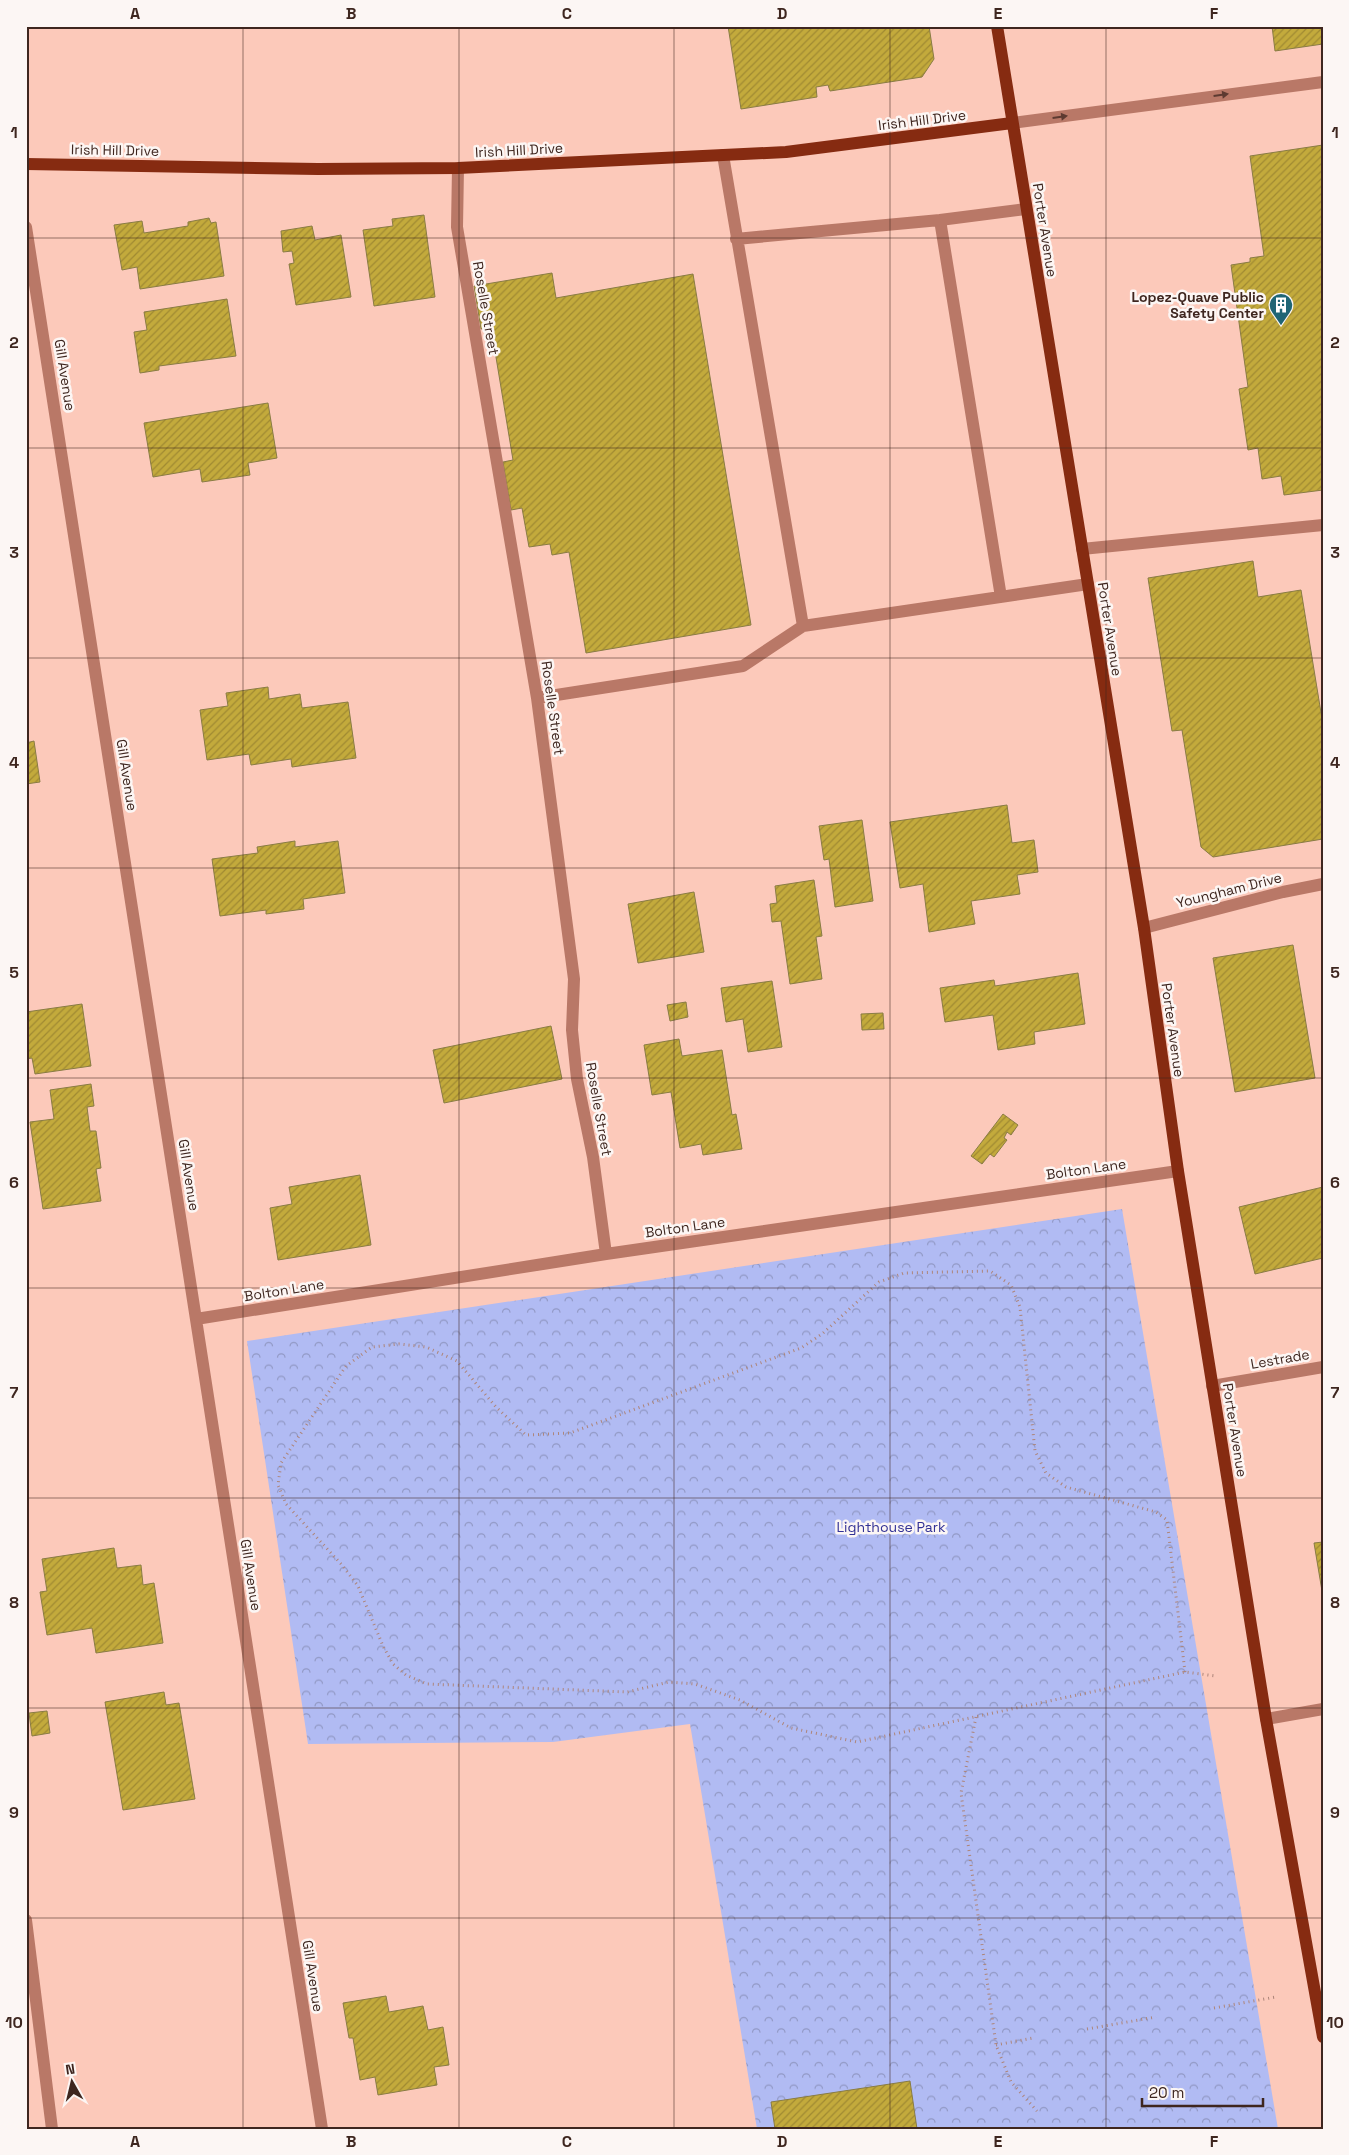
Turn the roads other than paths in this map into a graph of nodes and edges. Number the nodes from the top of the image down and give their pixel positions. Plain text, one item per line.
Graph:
1 (997, 26) edge
2 (1323, 82) edge
3 (1012, 124) junction
4 (723, 155) junction
5 (26, 164) edge
6 (458, 168) junction
7 (1026, 209) junction
8 (940, 220) junction
9 (26, 226) edge
10 (736, 239) junction
11 (1323, 525) edge
12 (1082, 549) junction
13 (1088, 584) junction
14 (1001, 597) junction
15 (803, 626) junction
16 (537, 698) junction
17 (1323, 884) edge
18 (1144, 928) junction
19 (1178, 1171) junction
20 (606, 1254) junction
21 (196, 1319) junction
22 (1323, 1367) edge
23 (1212, 1386) junction
24 (1323, 1709) edge
25 (1266, 1718) junction
26 (26, 1920) edge
27 (1323, 2037) edge
28 (52, 2129) edge
29 (322, 2129) edge

1 - 3 main road, Porter Avenue
3 -> 2 street
3 - 4 main road, Irish Hill Drive
3 - 7 main road, Porter Avenue
4 - 6 main road, Irish Hill Drive
4 - 10 street
5 - 6 main road, Irish Hill Drive
6 - 16 street, Roselle Street
7 - 8 street
7 - 12 main road, Porter Avenue
8 - 10 street
8 - 14 street
9 - 21 street, Gill Avenue
10 - 15 street
11 - 12 street
12 - 13 main road, Porter Avenue
13 - 14 street
13 - 18 main road, Porter Avenue
14 - 15 street
15 - 16 street
16 - 20 street, Roselle Street
17 - 18 street, Youngham Drive
18 - 19 main road, Porter Avenue
19 - 20 street, Bolton Lane
19 - 23 main road, Porter Avenue
20 - 21 street, Bolton Lane
21 - 29 street, Gill Avenue
22 - 23 street, Lestrade
23 - 25 main road, Porter Avenue
24 - 25 street
25 - 27 main road, Porter Avenue
26 - 28 street

